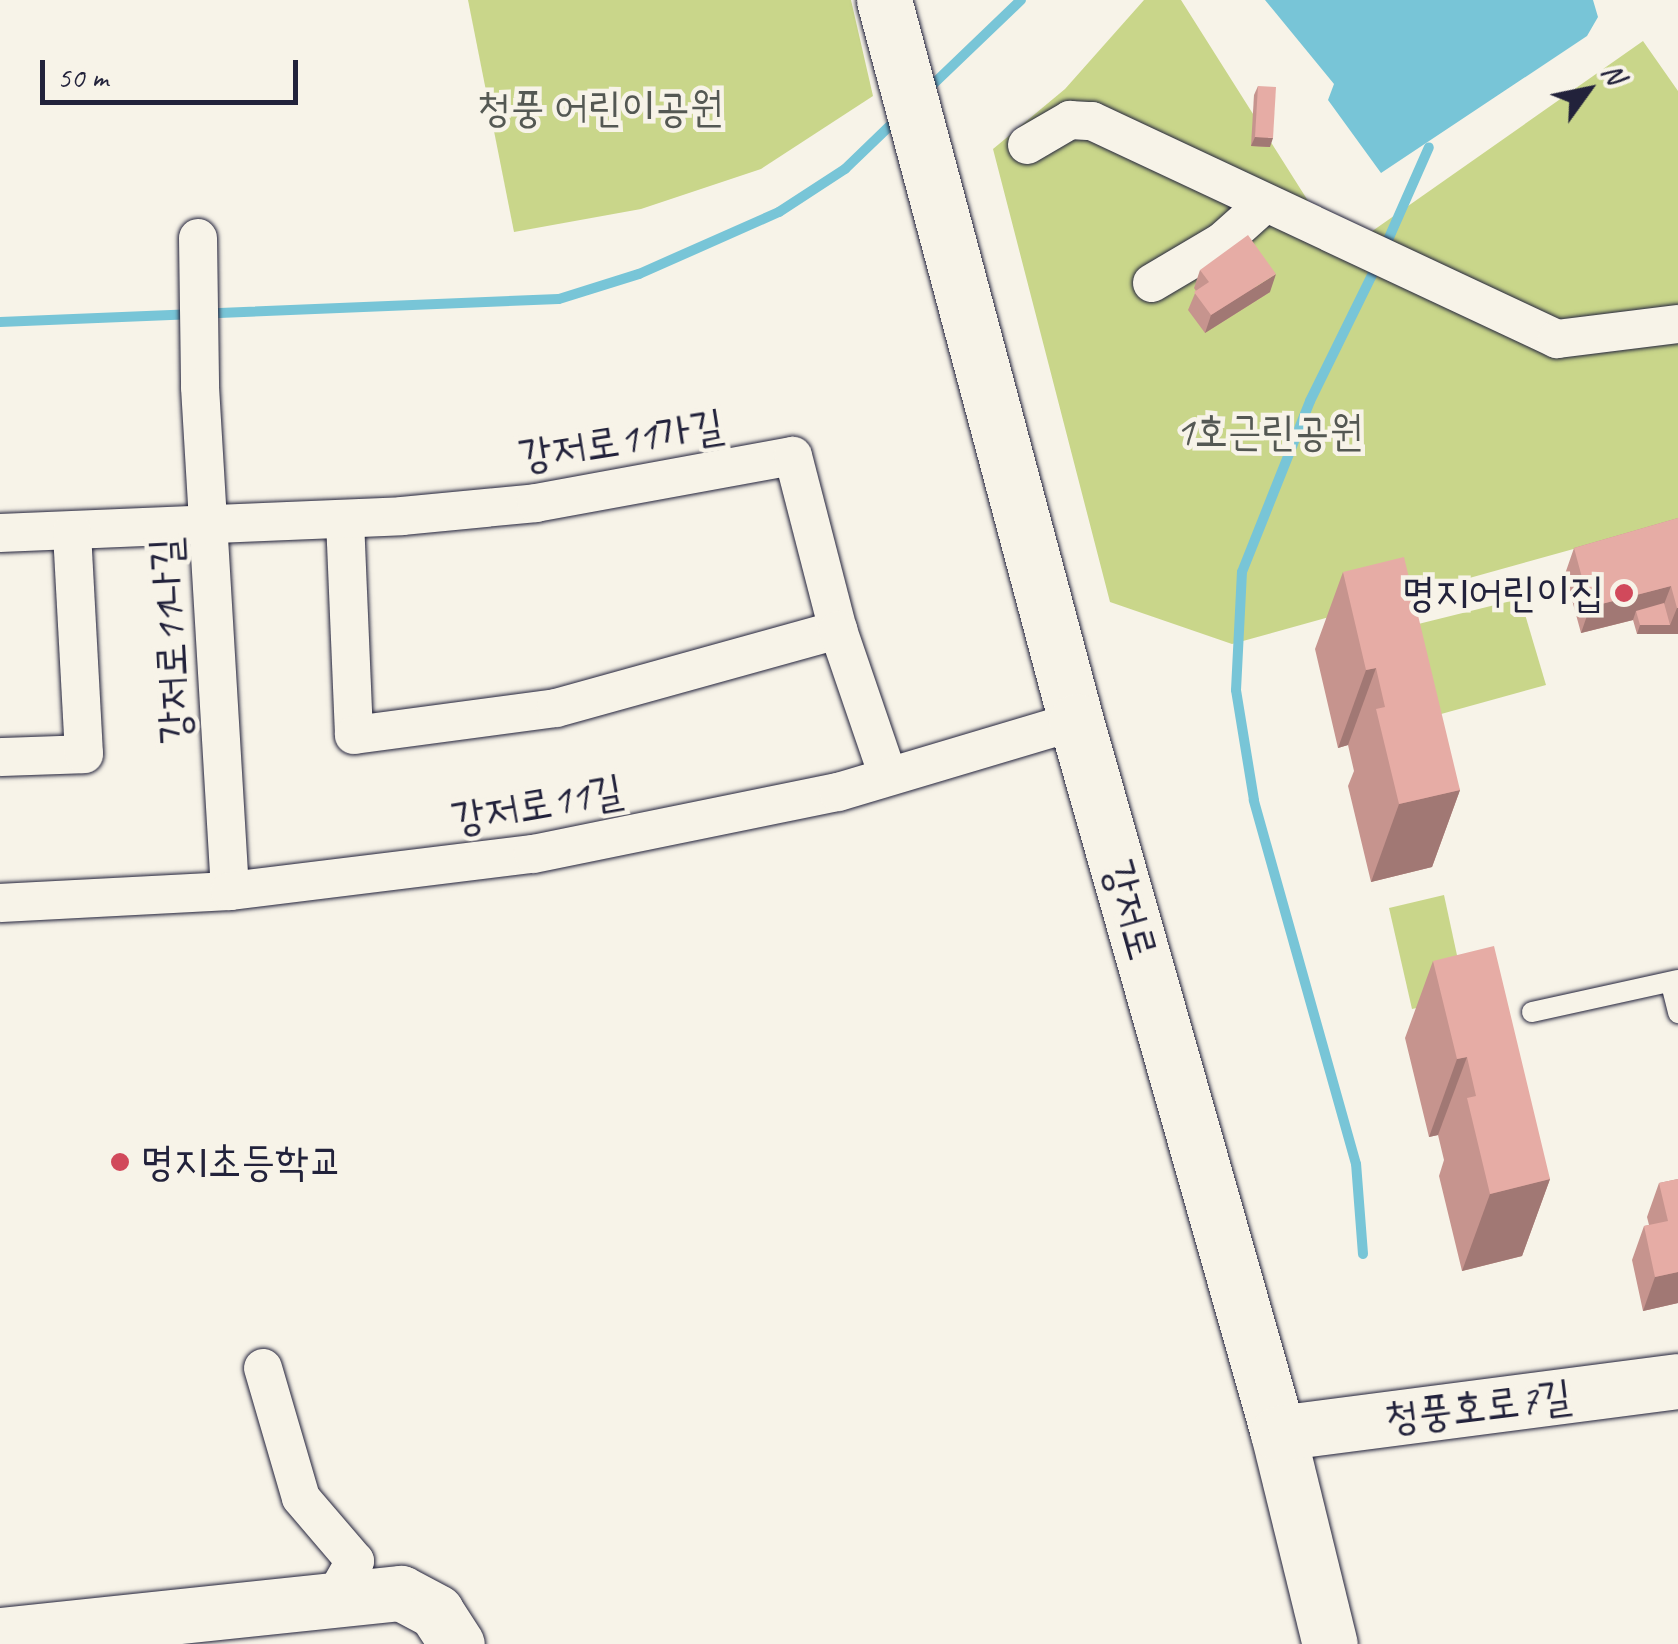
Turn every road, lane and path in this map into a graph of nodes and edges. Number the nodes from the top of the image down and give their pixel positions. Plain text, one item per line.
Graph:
1 (889, 21) edge
2 (1027, 145) dead end
3 (1262, 206) junction
4 (198, 238) dead end
5 (1152, 283) dead end
6 (1678, 324) edge
7 (344, 520) junction
8 (209, 528) junction
9 (72, 531) junction
10 (0, 533) edge
11 (838, 630) junction
12 (1076, 721) junction
13 (0, 757) edge
14 (888, 776) junction
15 (230, 891) junction
16 (0, 904) edge
17 (1674, 982) edge
18 (1532, 1012) dead end
19 (1678, 1014) edge
20 (264, 1368) dead end
21 (1678, 1381) edge
22 (1278, 1433) junction
23 (331, 1603) junction
24 (0, 1635) edge
25 (457, 1644) edge
26 (1330, 1644) edge

1 - 12 street, 강저로
2 - 3 street
3 - 5 street
3 - 6 street
4 - 8 street, 강저로11나길
7 - 8 street
7 - 11 street, 강저로11가길
7 - 11 street
8 - 9 street
8 - 15 street, 강저로11나길
9 - 10 street
9 - 13 street
11 - 14 street, 강저로11가길
12 - 14 street, 강저로11길
12 - 22 street, 강저로
14 - 15 street, 강저로11길
15 - 16 street, 강저로11길
17 - 18 lane
17 - 19 lane
20 - 23 street
21 - 22 street, 청풍호로7길
22 - 26 street, 강저로
23 - 24 street
23 - 25 street

